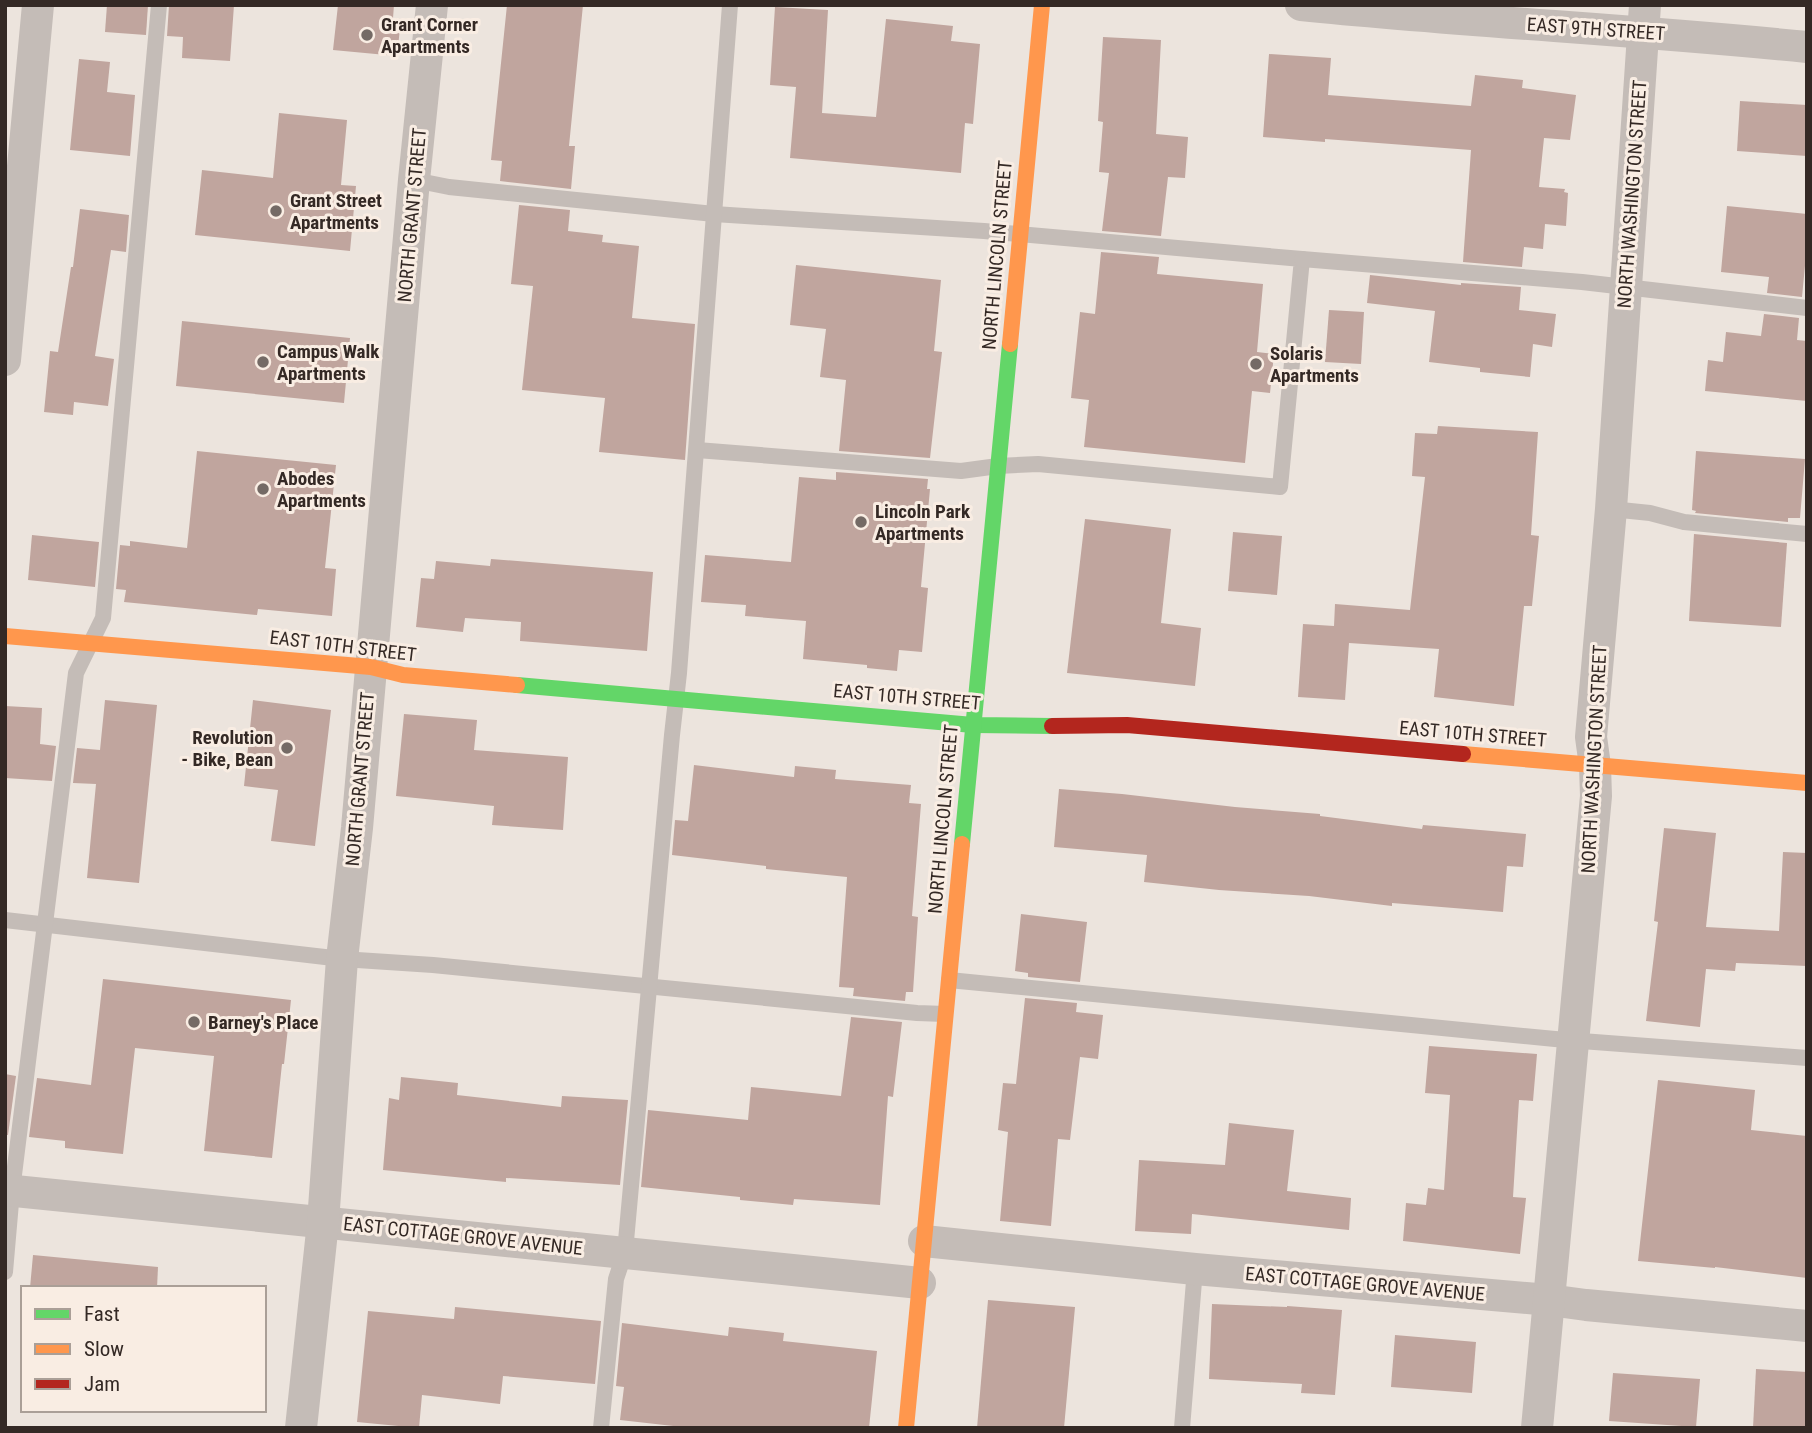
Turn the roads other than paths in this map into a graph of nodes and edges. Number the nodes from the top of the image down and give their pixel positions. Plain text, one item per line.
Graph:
1 (38, 5) edge
2 (159, 5) edge
3 (432, 5) edge
4 (730, 5) edge
5 (1042, 5) edge
6 (1301, 5) edge
7 (1348, 8) edge
8 (1644, 19) edge
9 (1807, 47) edge
10 (414, 180) junction
11 (714, 214) junction
12 (1020, 234) junction
13 (1302, 259) junction
14 (1626, 287) junction
15 (1807, 308) edge
16 (5, 360) edge
17 (696, 450) junction
18 (998, 466) junction
19 (1611, 509) junction
20 (1807, 534) edge
21 (5, 636) edge
22 (90, 644) junction
23 (371, 667) junction
24 (676, 700) junction
25 (973, 725) junction
26 (1595, 766) junction
27 (1807, 783) edge
28 (5, 920) edge
29 (45, 924) junction
30 (342, 959) junction
31 (949, 980) junction
32 (649, 987) junction
33 (945, 1014) junction
34 (1573, 1041) junction
35 (1807, 1058) edge
36 (9, 1191) edge
37 (323, 1222) junction
38 (924, 1241) junction
39 (625, 1252) junction
40 (1195, 1269) junction
41 (5, 1272) edge
42 (920, 1283) junction
43 (1549, 1300) junction
44 (1807, 1326) edge
45 (301, 1428) edge
46 (601, 1428) edge
47 (906, 1428) edge
48 (1182, 1428) edge
49 (1537, 1428) edge

1 - 16 street
2 - 22 lane
3 - 10 street, NORTH GRANT STREET
4 - 11 lane
5 - 12 street, NORTH LINCOLN STREET
6 - 7 street, EAST 9TH STREET
7 - 8 street, EAST 9TH STREET
8 - 9 street, EAST 9TH STREET
8 - 14 street, NORTH WASHINGTON STREET
10 - 11 lane
10 - 23 street, NORTH GRANT STREET
11 - 12 lane
11 - 17 lane
12 - 13 lane
12 - 18 street, NORTH LINCOLN STREET
13 - 14 lane
13 - 18 lane
14 - 15 lane
14 - 19 street, NORTH WASHINGTON STREET
17 - 18 lane
17 - 24 lane
18 - 25 street, NORTH LINCOLN STREET
19 - 20 lane
19 - 26 street, NORTH WASHINGTON STREET
21 - 22 street, EAST 10TH STREET
22 - 23 street, EAST 10TH STREET
22 - 29 lane
23 - 24 street, EAST 10TH STREET
23 - 30 street, NORTH GRANT STREET
24 - 25 street, EAST 10TH STREET
24 - 32 lane
25 - 26 street, EAST 10TH STREET
25 - 31 street, NORTH LINCOLN STREET
26 - 27 street, EAST 10TH STREET
26 - 34 street, NORTH WASHINGTON STREET
28 - 29 lane
29 - 30 lane
29 - 36 lane
30 - 32 lane
30 - 37 street, NORTH GRANT STREET
31 - 33 street, NORTH LINCOLN STREET
31 - 34 lane
32 - 33 lane
32 - 39 lane
33 - 38 street, NORTH LINCOLN STREET
34 - 35 lane
34 - 43 street, NORTH WASHINGTON STREET
36 - 37 street, EAST COTTAGE GROVE AVENUE
36 - 41 lane
37 - 39 street, EAST COTTAGE GROVE AVENUE
37 - 45 street, NORTH GRANT STREET
38 - 40 street, EAST COTTAGE GROVE AVENUE
38 - 42 street, NORTH LINCOLN STREET
39 - 42 street, EAST COTTAGE GROVE AVENUE
39 - 46 lane
40 - 43 street, EAST COTTAGE GROVE AVENUE
40 - 48 lane
42 - 47 street, NORTH LINCOLN STREET
43 - 44 street, EAST COTTAGE GROVE AVENUE
43 - 49 street, NORTH WASHINGTON STREET

